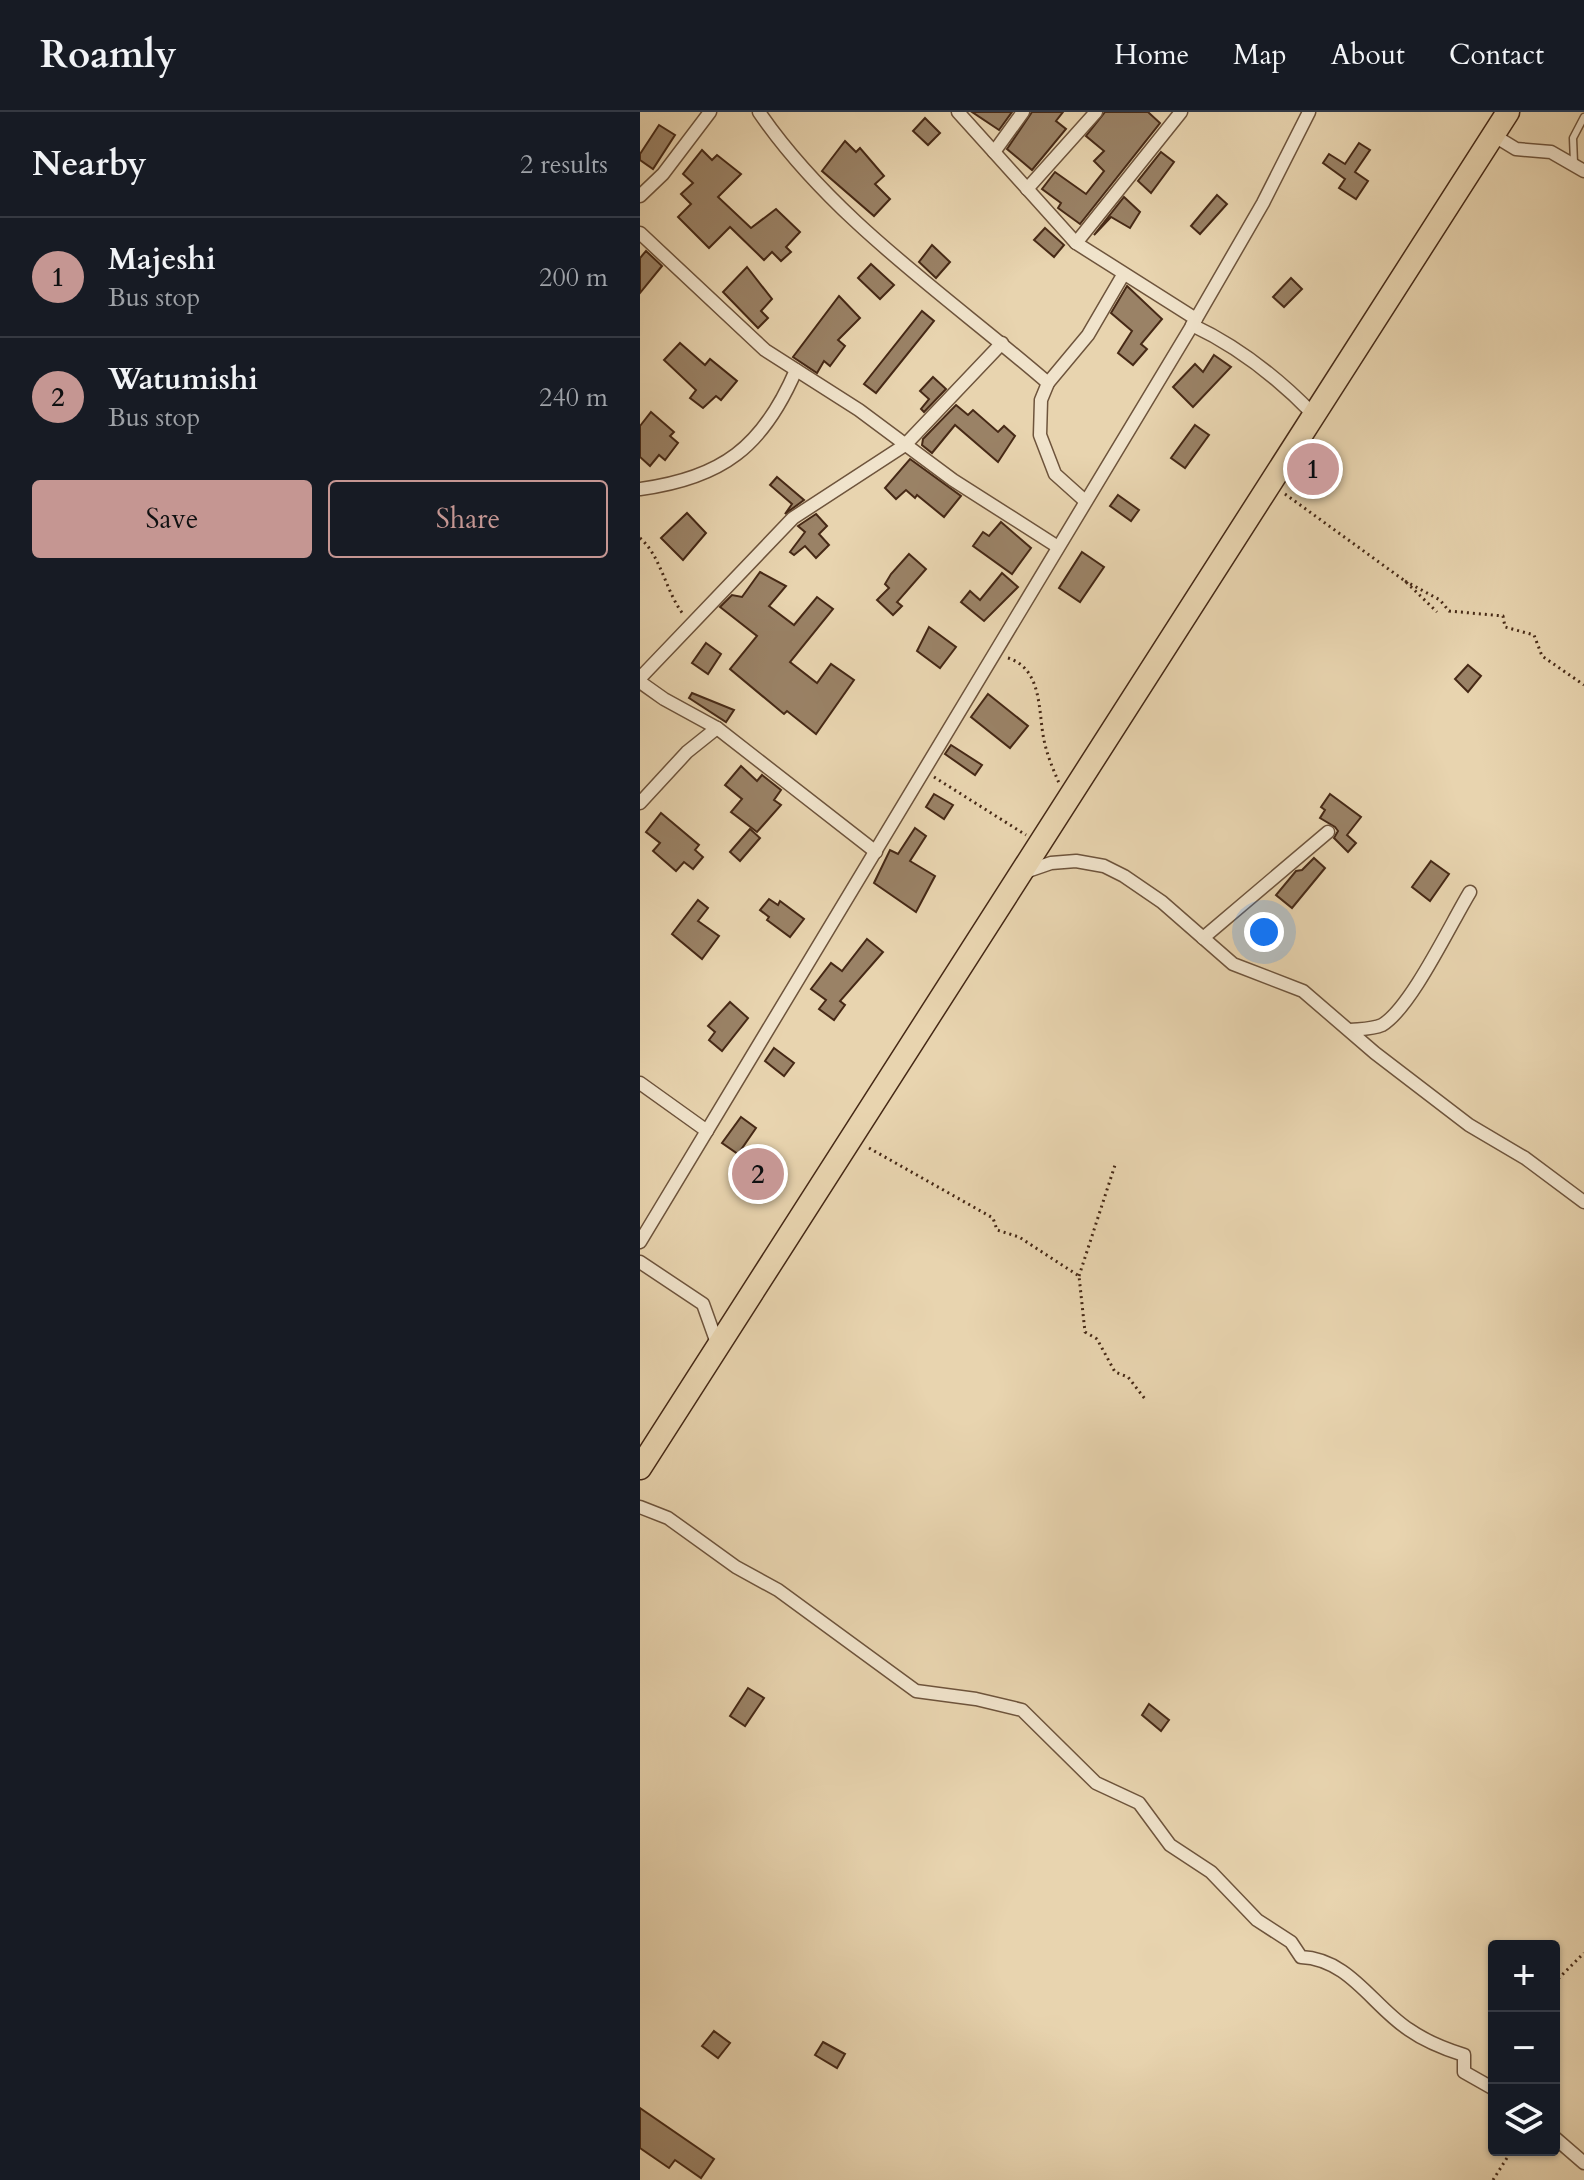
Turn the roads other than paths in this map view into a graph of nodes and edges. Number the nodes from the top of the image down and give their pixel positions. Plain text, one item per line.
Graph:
1 (710, 112) edge
2 (759, 112) edge
3 (958, 112) edge
4 (1023, 112) edge
5 (1096, 112) edge
6 (1181, 112) edge
7 (1309, 112) edge
8 (1508, 112) edge
9 (1584, 117) edge
10 (1493, 135) junction
11 (994, 152) junction
12 (1579, 167) edge
13 (1027, 189) junction
14 (640, 196) edge
15 (640, 233) edge
16 (1076, 243) junction
17 (1123, 275) junction
18 (1194, 322) junction
19 (1002, 343) junction
20 (796, 370) junction
21 (1048, 383) junction
22 (1313, 414) junction
23 (905, 445) junction
24 (640, 489) edge
25 (1084, 500) junction
26 (1058, 547) junction
27 (640, 680) edge
28 (717, 728) junction
29 (640, 803) edge
30 (1328, 832) dead end
31 (876, 852) junction
32 (1022, 873) junction
33 (1470, 892) dead end
34 (1203, 938) junction
35 (1351, 1030) junction
36 (640, 1083) edge
37 (707, 1131) junction
38 (1584, 1202) edge
39 (640, 1242) edge
40 (640, 1262) edge
41 (718, 1346) junction
42 (640, 1468) edge
43 (640, 1507) edge
44 (1488, 2086) edge
45 (1560, 2142) edge
46 (1584, 2163) edge

1 - 14 street
2 - 19 street
3 - 11 street
4 - 11 street
5 - 13 street
6 - 16 street
7 - 18 street
8 - 10 highway
9 - 12 lane
10 - 12 street
10 - 22 highway
11 - 13 street
13 - 16 street
15 - 20 street
16 - 17 street
17 - 18 street
17 - 21 street
18 - 22 street
18 - 25 street
19 - 21 street
19 - 23 street
20 - 23 street
20 - 24 street
21 - 25 street
22 - 32 highway
23 - 26 street
23 - 27 street
25 - 26 street
26 - 31 street
27 - 28 street
28 - 29 street
28 - 31 street
30 - 34 street
31 - 37 street
32 - 34 street
32 - 41 highway
33 - 35 street
34 - 35 street
35 - 38 street
36 - 37 street
37 - 39 street
40 - 41 street
41 - 42 highway
43 - 44 street
45 - 46 street

